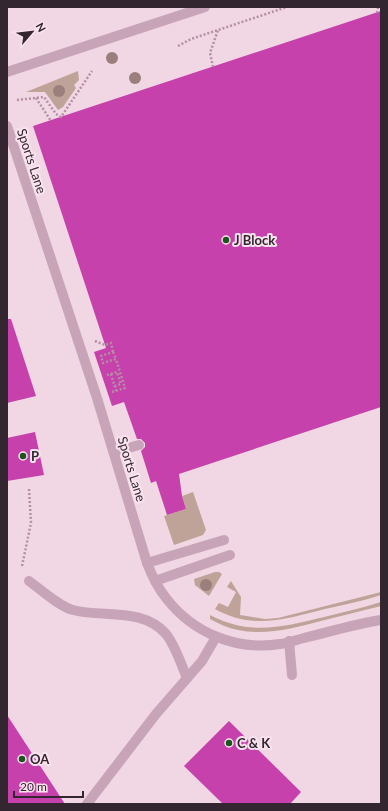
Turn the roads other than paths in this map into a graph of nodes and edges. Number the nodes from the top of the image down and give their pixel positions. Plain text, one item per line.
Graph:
1 (205, 7) edge
2 (7, 72) edge
3 (7, 126) edge
4 (139, 445) dead end
5 (114, 452) junction
6 (224, 540) dead end
7 (230, 555) dead end
8 (147, 564) junction
9 (29, 581) dead end
10 (155, 581) junction
11 (380, 620) edge
12 (216, 637) junction
13 (290, 641) junction
14 (292, 675) dead end
15 (187, 678) junction
16 (87, 804) edge

1 - 2 street
3 - 5 street, Sports Lane
4 - 5 street
5 - 8 street, Sports Lane
6 - 8 street
7 - 10 street
8 - 10 street, Sports Lane
9 - 15 street
10 - 12 street, Sports Lane
11 - 13 street, Sports Lane
12 - 13 street, Sports Lane
12 - 15 street
13 - 14 street
15 - 16 street

